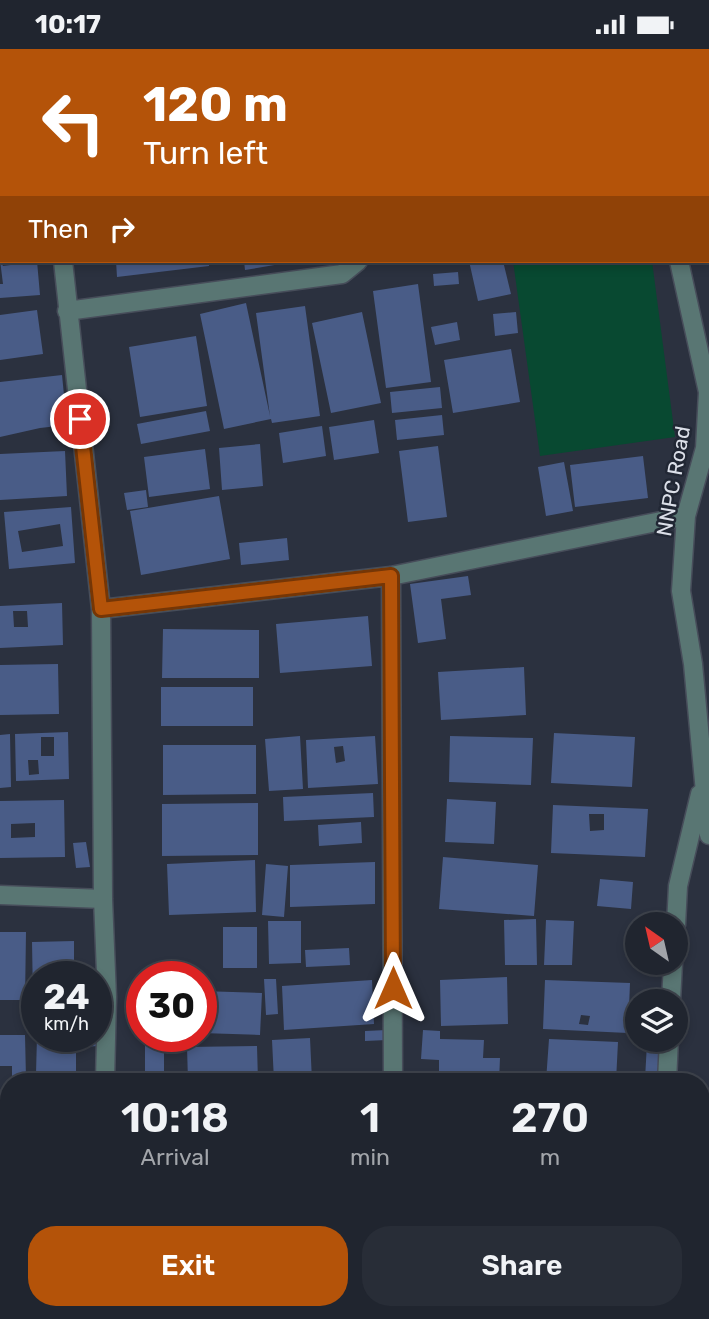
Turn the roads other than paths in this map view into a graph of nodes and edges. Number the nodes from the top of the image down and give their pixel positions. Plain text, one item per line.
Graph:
1 (63, 263) edge
2 (356, 263) edge
3 (679, 263) edge
4 (68, 311) junction
5 (686, 516) junction
6 (391, 576) junction
7 (101, 609) junction
8 (701, 666) edge
9 (703, 781) junction
10 (709, 835) edge
11 (0, 895) edge
12 (103, 899) junction
13 (677, 912) edge
14 (668, 1052) edge
15 (105, 1073) edge
16 (393, 1073) edge
17 (667, 1073) edge

1 - 4 street
2 - 4 street
3 - 5 street, NNPC Road
4 - 7 street
5 - 6 street
5 - 8 street, NNPC Road
6 - 7 street
6 - 16 street
7 - 12 street
8 - 9 street, NNPC Road
9 - 10 street, NNPC Road
9 - 13 street
11 - 12 street
12 - 15 street
14 - 17 street

